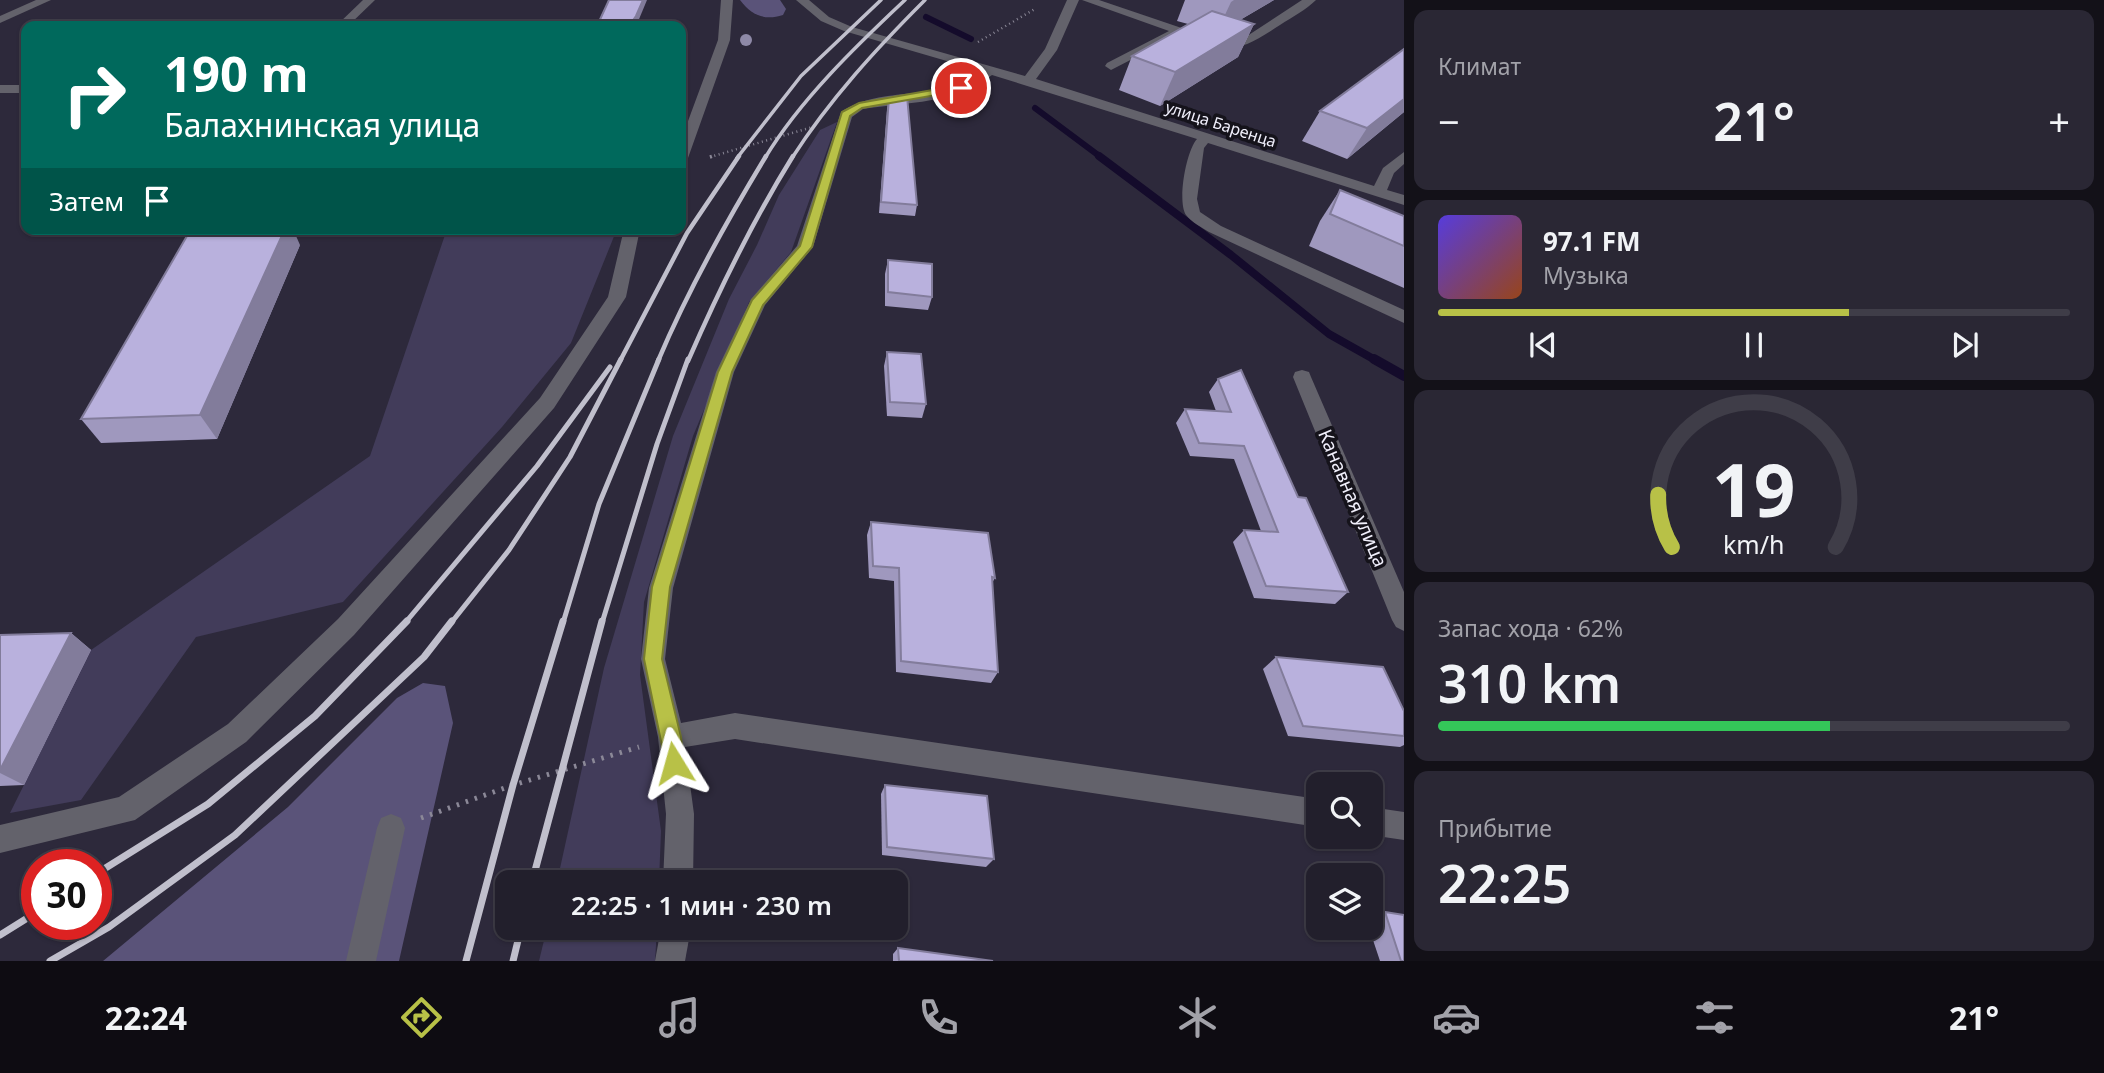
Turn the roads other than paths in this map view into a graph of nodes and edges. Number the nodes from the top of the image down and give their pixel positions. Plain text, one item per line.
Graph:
1 (45, 0) edge
2 (369, 0) edge
3 (727, 0) edge
4 (802, 0) edge
5 (1073, 0) edge
6 (1088, 0) edge
7 (1310, 0) edge
8 (0, 20) edge
9 (347, 21) edge
10 (1178, 31) junction
11 (1111, 66) dead end
12 (990, 70) junction
13 (1028, 81) junction
14 (0, 89) edge
15 (21, 89) edge
16 (1205, 138) junction
17 (686, 144) edge
18 (1404, 156) edge
19 (1378, 192) junction
20 (1404, 200) edge
21 (631, 235) edge
22 (1404, 317) edge
23 (1302, 377) dead end
24 (1404, 620) edge
25 (671, 737) junction
26 (1306, 811) edge
27 (1383, 823) edge
28 (1404, 825) edge
29 (391, 828) road end
30 (0, 839) edge
31 (678, 870) edge
32 (674, 940) edge
33 (361, 961) edge
34 (670, 961) edge

1 - 8 street
2 - 9 street
3 - 17 street
4 - 12 street, улица Баренца
5 - 13 street
6 - 10 street
7 - 10 street
10 - 11 street
12 - 13 street, улица Баренца
12 - 25 street
13 - 16 street, улица Баренца
14 - 15 street
16 - 19 street, улица Баренца
16 - 22 street
18 - 19 street
19 - 20 street, улица Баренца
21 - 30 street
23 - 24 street, Канавная улица
25 - 26 street
25 - 31 street
27 - 28 street
29 - 33 street
32 - 34 street

